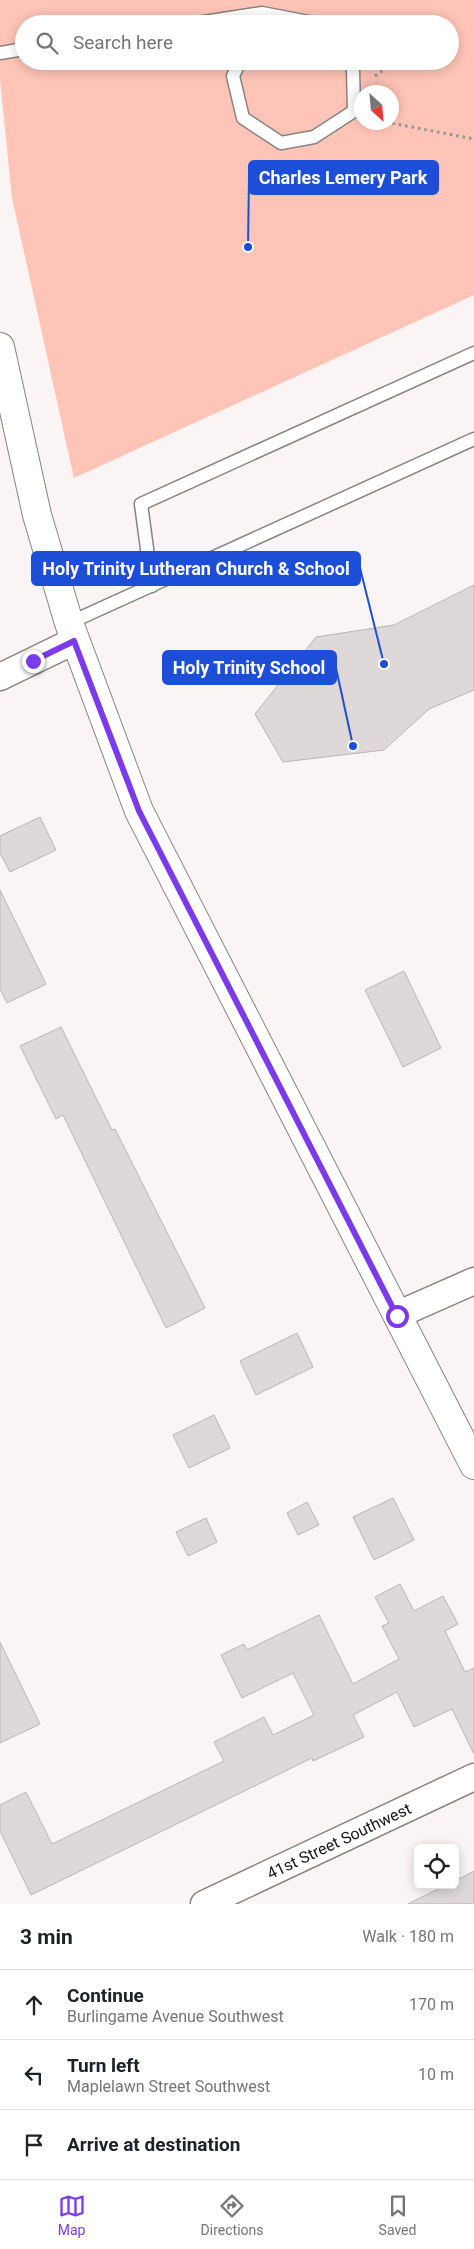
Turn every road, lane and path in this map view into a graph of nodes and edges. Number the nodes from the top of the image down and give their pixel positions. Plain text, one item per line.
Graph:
1 (15, 50) edge
2 (0, 53) edge
3 (236, 70) edge
4 (353, 70) edge
5 (399, 125) edge
6 (474, 139) edge
7 (0, 347) edge
8 (474, 353) edge
9 (474, 439) edge
10 (152, 586) junction
11 (72, 632) junction
12 (0, 677) edge
13 (474, 1281) edge
14 (397, 1316) junction
15 (474, 1465) edge
16 (474, 1777) edge
17 (204, 1904) edge

1 - 2 lane
3 - 4 lane
5 - 6 path
7 - 11 street
8 - 10 lane
9 - 10 lane
10 - 11 lane
11 - 12 street
11 - 14 street
13 - 14 street
14 - 15 street
16 - 17 street, 41st Street Southwest

